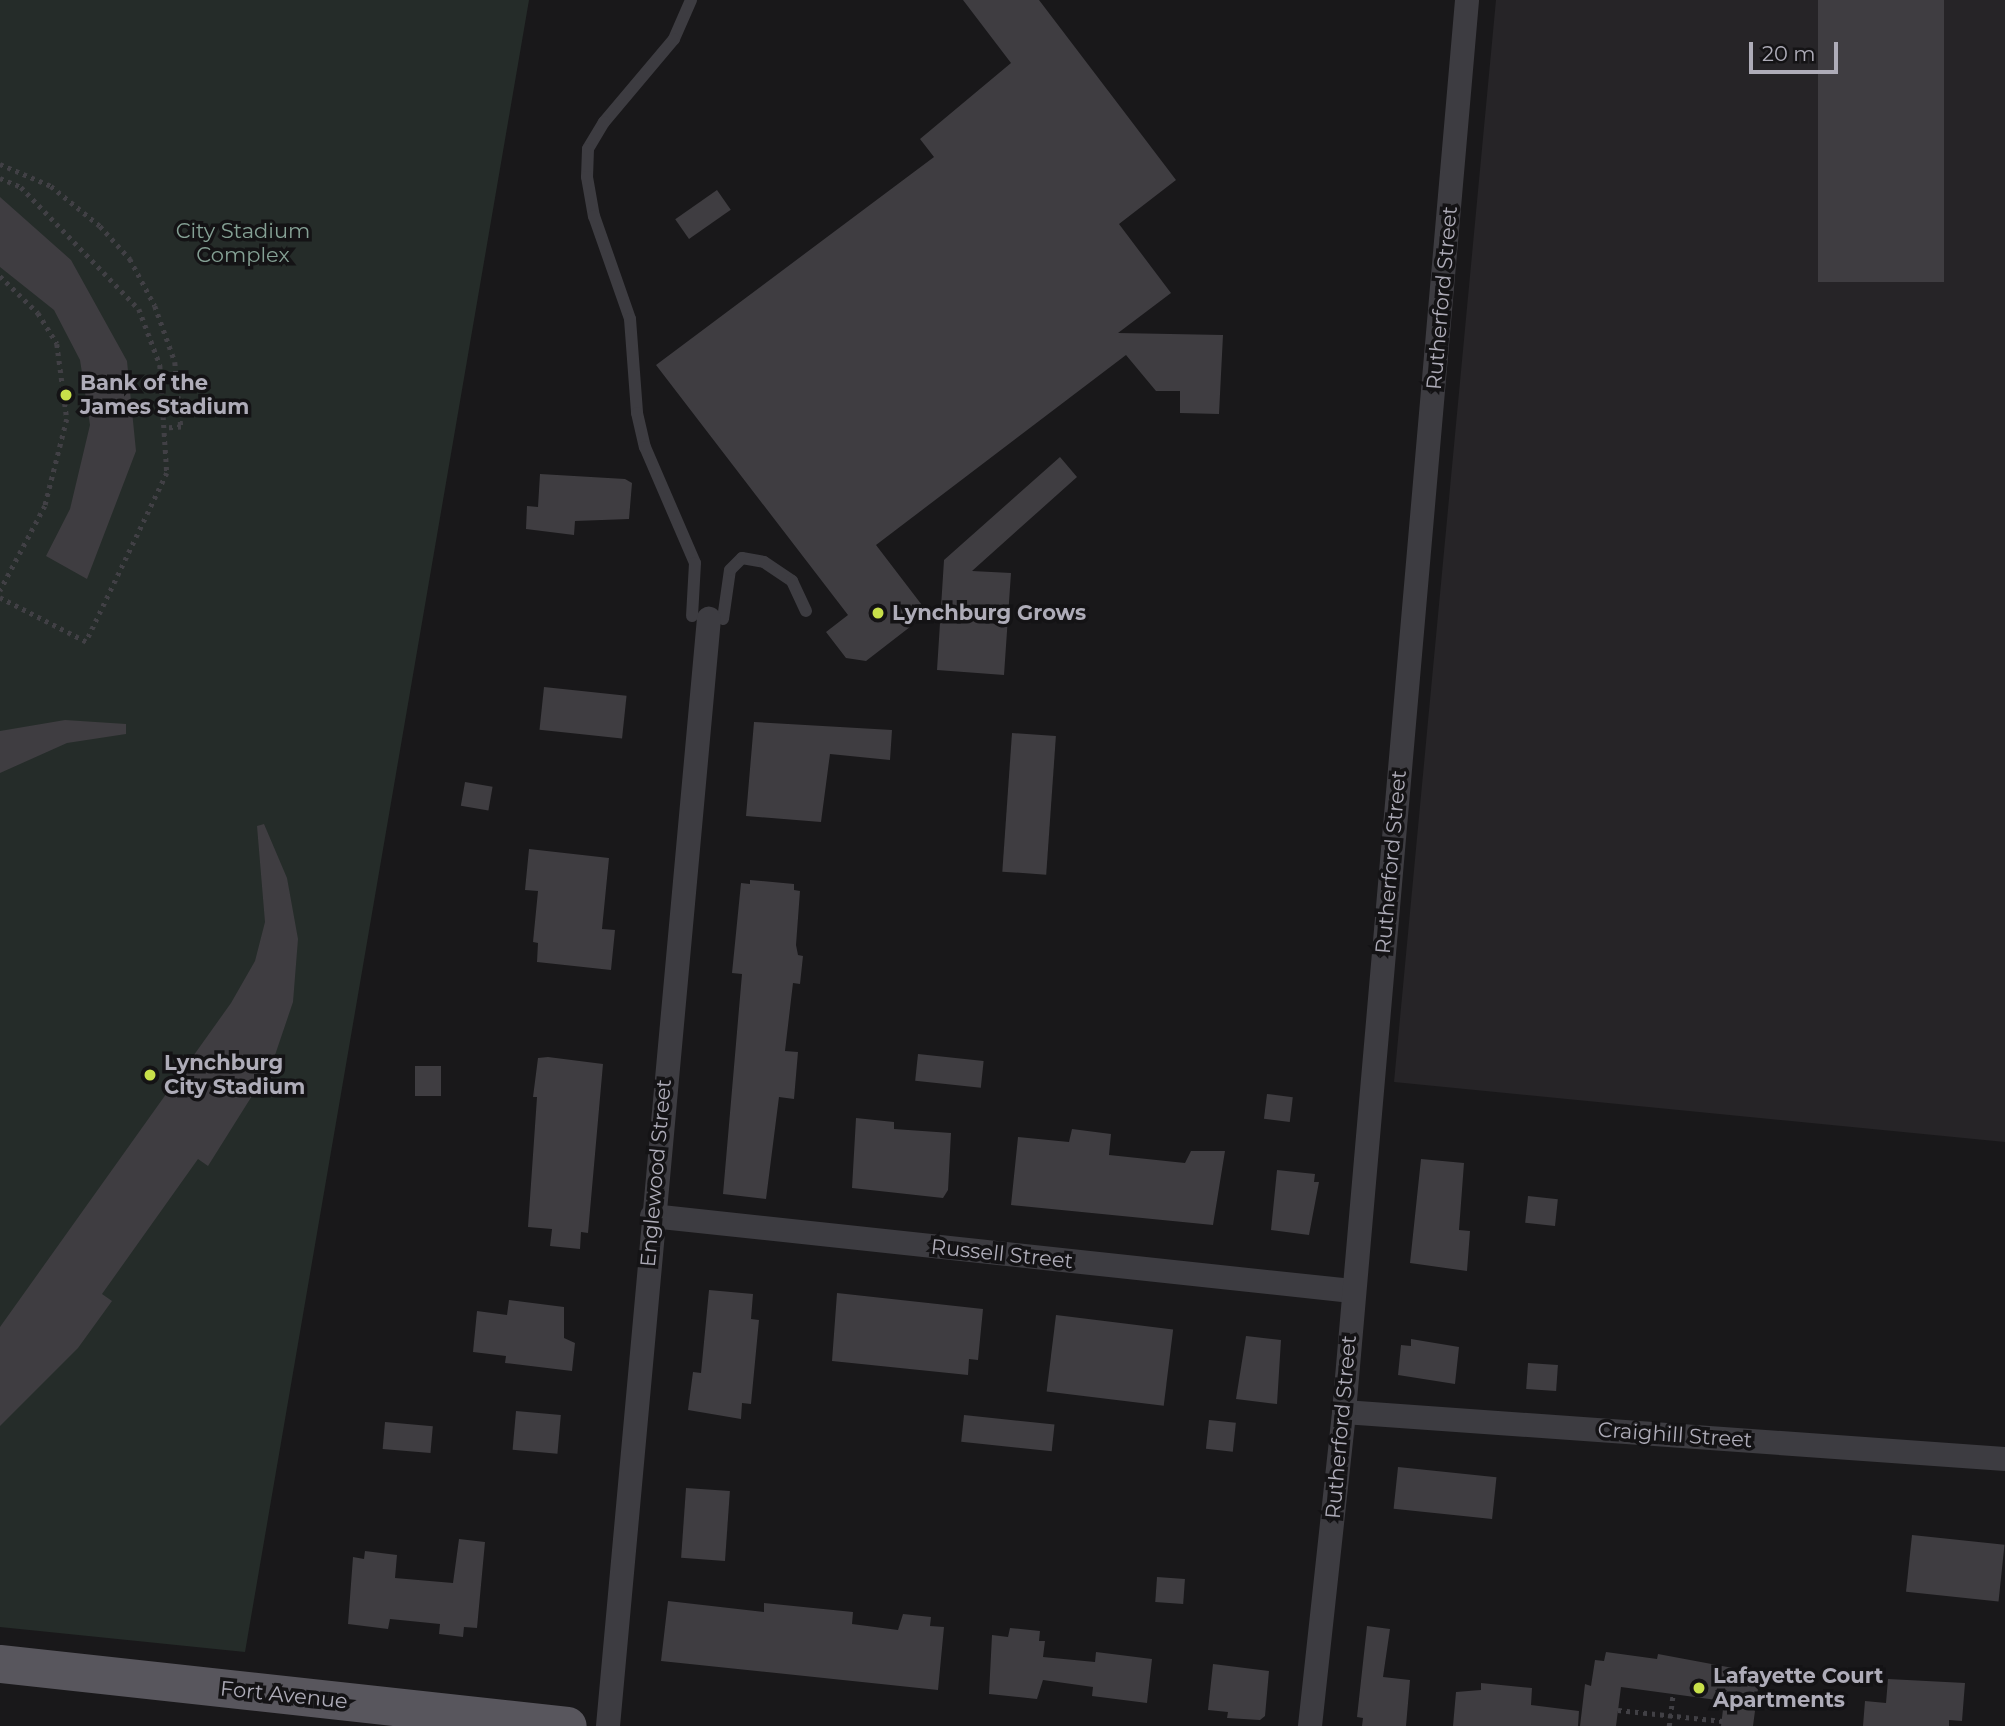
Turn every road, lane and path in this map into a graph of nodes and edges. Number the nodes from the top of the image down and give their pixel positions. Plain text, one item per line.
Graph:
1 (691, 0) edge
2 (1468, 0) edge
3 (0, 164) edge
4 (0, 178) edge
5 (0, 276) edge
6 (166, 428) junction
7 (0, 591) edge
8 (0, 598) edge
9 (806, 611) dead end
10 (708, 618) junction
11 (652, 1216) junction
12 (1352, 1291) junction
13 (1345, 1412) junction
14 (2005, 1459) edge
15 (0, 1664) edge
16 (1672, 1694) dead end
17 (1618, 1710) dead end
18 (337, 1713) edge
19 (1670, 1715) junction
20 (1722, 1721) dead end
21 (558, 1726) edge
22 (608, 1726) edge
23 (1310, 1726) edge
24 (1669, 1726) edge

1 - 10 lane
2 - 12 street, Rutherford Street
3 - 6 path
4 - 6 path
5 - 7 path
6 - 8 path
9 - 10 lane
10 - 11 street, Englewood Street
11 - 12 street, Russell Street
11 - 22 street, Englewood Street
12 - 13 street, Rutherford Street
13 - 14 street, Craighill Street
13 - 23 street, Rutherford Street
15 - 18 main road, Fort Avenue
16 - 19 path
17 - 19 path
18 - 21 main road, Fort Avenue
19 - 20 path
19 - 24 path

